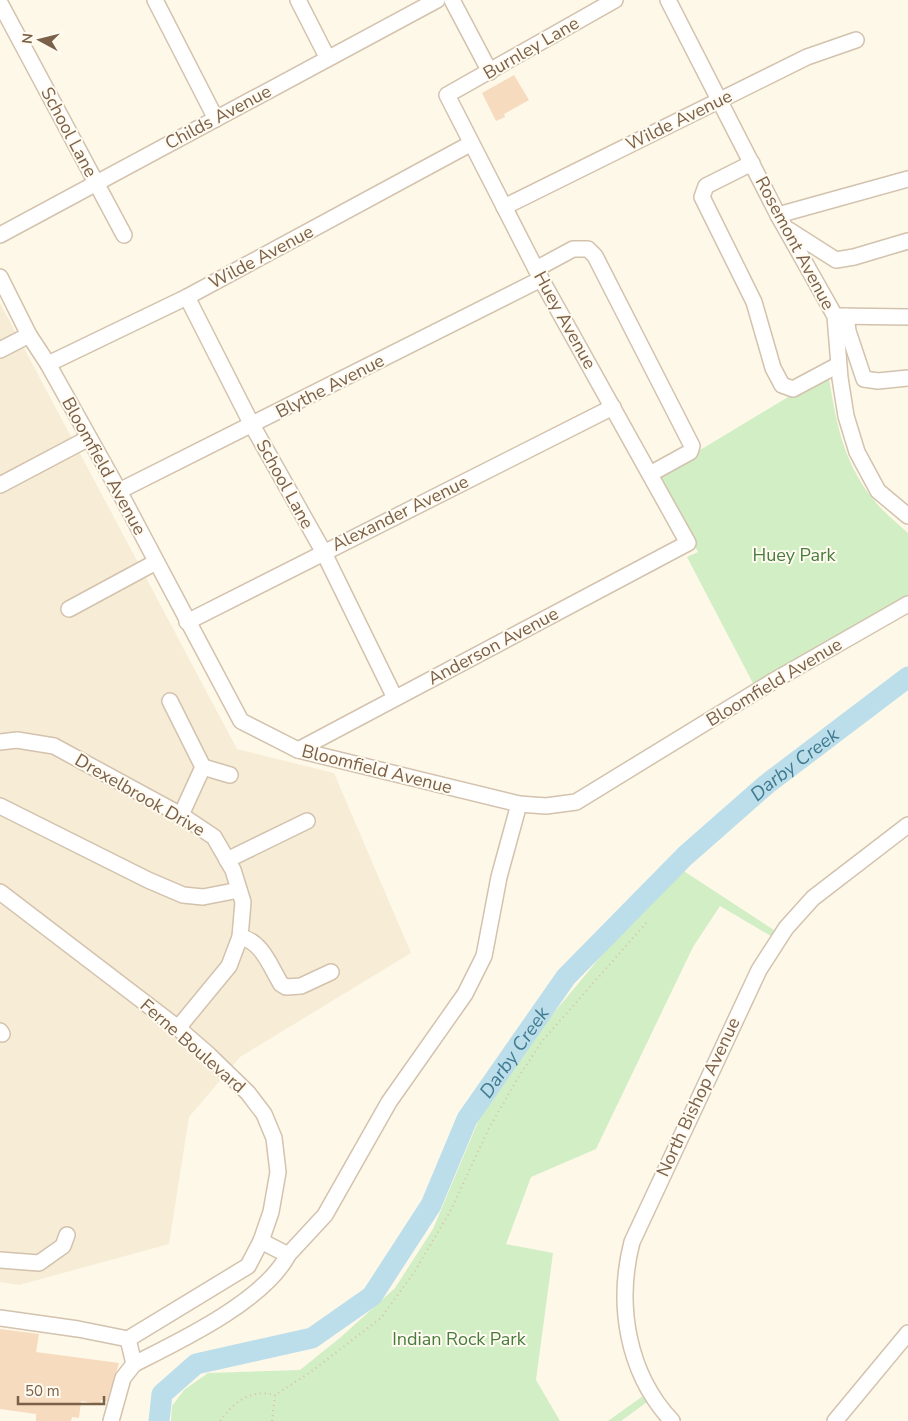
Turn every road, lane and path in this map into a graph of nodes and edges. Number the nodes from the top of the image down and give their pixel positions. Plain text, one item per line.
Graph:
1 (155, 0) edge
2 (298, 0) edge
3 (437, 0) edge
4 (452, 0) edge
5 (668, 0) edge
6 (608, 1) edge
7 (0, 3) edge
8 (856, 40) dead end
9 (328, 57) junction
10 (490, 72) junction
11 (446, 95) joint
12 (720, 100) junction
13 (216, 119) junction
14 (470, 144) junction
15 (752, 163) junction
16 (908, 178) edge
17 (96, 182) junction
18 (504, 207) junction
19 (782, 221) junction
20 (0, 235) edge
21 (124, 235) dead end
22 (908, 241) edge
23 (538, 274) junction
24 (0, 277) edge
25 (187, 297) junction
26 (840, 316) junction
27 (908, 317) edge
28 (28, 335) junction
29 (0, 350) edge
30 (48, 364) junction
31 (838, 365) junction
32 (908, 378) edge
33 (613, 407) junction
34 (252, 425) junction
35 (89, 438) junction
36 (650, 474) junction
37 (0, 486) edge
38 (119, 491) junction
39 (905, 510) edge
40 (688, 543) joint
41 (323, 552) junction
42 (156, 562) junction
43 (908, 604) edge
44 (70, 609) dead end
45 (187, 622) junction
46 (395, 698) junction
47 (170, 701) dead end
48 (0, 742) edge
49 (298, 750) junction
50 (203, 767) junction
51 (230, 775) dead end
52 (519, 804) junction
53 (0, 806) edge
54 (181, 815) junction
55 (307, 821) dead end
56 (908, 825) edge
57 (227, 860) junction
58 (239, 890) junction
59 (0, 892) edge
60 (647, 922) dead end
61 (240, 937) junction
62 (331, 972) dead end
63 (178, 1028) junction
64 (67, 1235) dead end
65 (262, 1241) junction
66 (288, 1255) junction
67 (0, 1260) edge
68 (0, 1318) edge
69 (908, 1333) edge
70 (128, 1340) junction
71 (134, 1364) junction
72 (275, 1395) junction
73 (111, 1421) edge
74 (220, 1421) edge
75 (272, 1421) edge
76 (672, 1421) edge
77 (835, 1421) edge

1 - 13 street
2 - 9 street
3 - 9 street, Childs Avenue
4 - 10 street
5 - 12 street, Rosemont Avenue
6 - 10 street, Burnley Lane
7 - 17 street, School Lane
8 - 12 street, Wilde Avenue
9 - 13 street, Childs Avenue
10 - 11 street, Burnley Lane
11 - 14 street, Huey Avenue
12 - 15 street, Rosemont Avenue
12 - 18 street, Wilde Avenue
13 - 17 street, Childs Avenue
14 - 18 street, Huey Avenue
14 - 25 street, Wilde Avenue
15 - 19 street, Rosemont Avenue
15 - 31 street
16 - 19 street
17 - 20 street, Childs Avenue
17 - 21 street, School Lane
18 - 23 street, Huey Avenue
19 - 22 street
19 - 26 street, Rosemont Avenue
23 - 33 street, Huey Avenue
23 - 34 street, Blythe Avenue
23 - 36 street, Blythe Avenue
24 - 28 street, Bloomfield Avenue
25 - 30 street, Wilde Avenue
25 - 34 street, School Lane
26 - 27 street
26 - 31 street, Rosemont Avenue
26 - 32 street
28 - 29 street
28 - 30 street, Bloomfield Avenue
30 - 35 street, Bloomfield Avenue
31 - 39 street, Rosemont Avenue
33 - 36 street, Huey Avenue
33 - 41 street, Alexander Avenue
34 - 38 street, Blythe Avenue
34 - 41 street, School Lane
35 - 37 street
35 - 38 street, Bloomfield Avenue
36 - 40 street, Huey Avenue
38 - 42 street, Bloomfield Avenue
40 - 46 street, Anderson Avenue
41 - 45 street, Alexander Avenue
41 - 46 street, School Lane
42 - 44 street
42 - 45 street, Bloomfield Avenue
43 - 52 street, Bloomfield Avenue
45 - 49 street, Bloomfield Avenue
46 - 49 street, Anderson Avenue
47 - 50 street
48 - 54 street, Drexelbrook Drive
49 - 52 street, Bloomfield Avenue
50 - 51 street
50 - 54 street
52 - 66 street
53 - 58 street
54 - 57 street, Drexelbrook Drive
55 - 57 street
56 - 76 street, North Bishop Avenue
57 - 58 street, Drexelbrook Drive
58 - 61 street, Drexelbrook Drive
59 - 63 street, Ferne Boulevard
60 - 72 path
61 - 62 street
61 - 63 street, Drexelbrook Drive
63 - 65 street, Ferne Boulevard
64 - 67 street
65 - 66 street
65 - 70 street, Ferne Boulevard
66 - 71 street
68 - 70 street
69 - 77 street
70 - 71 street
71 - 73 street
72 - 74 path
72 - 75 path

